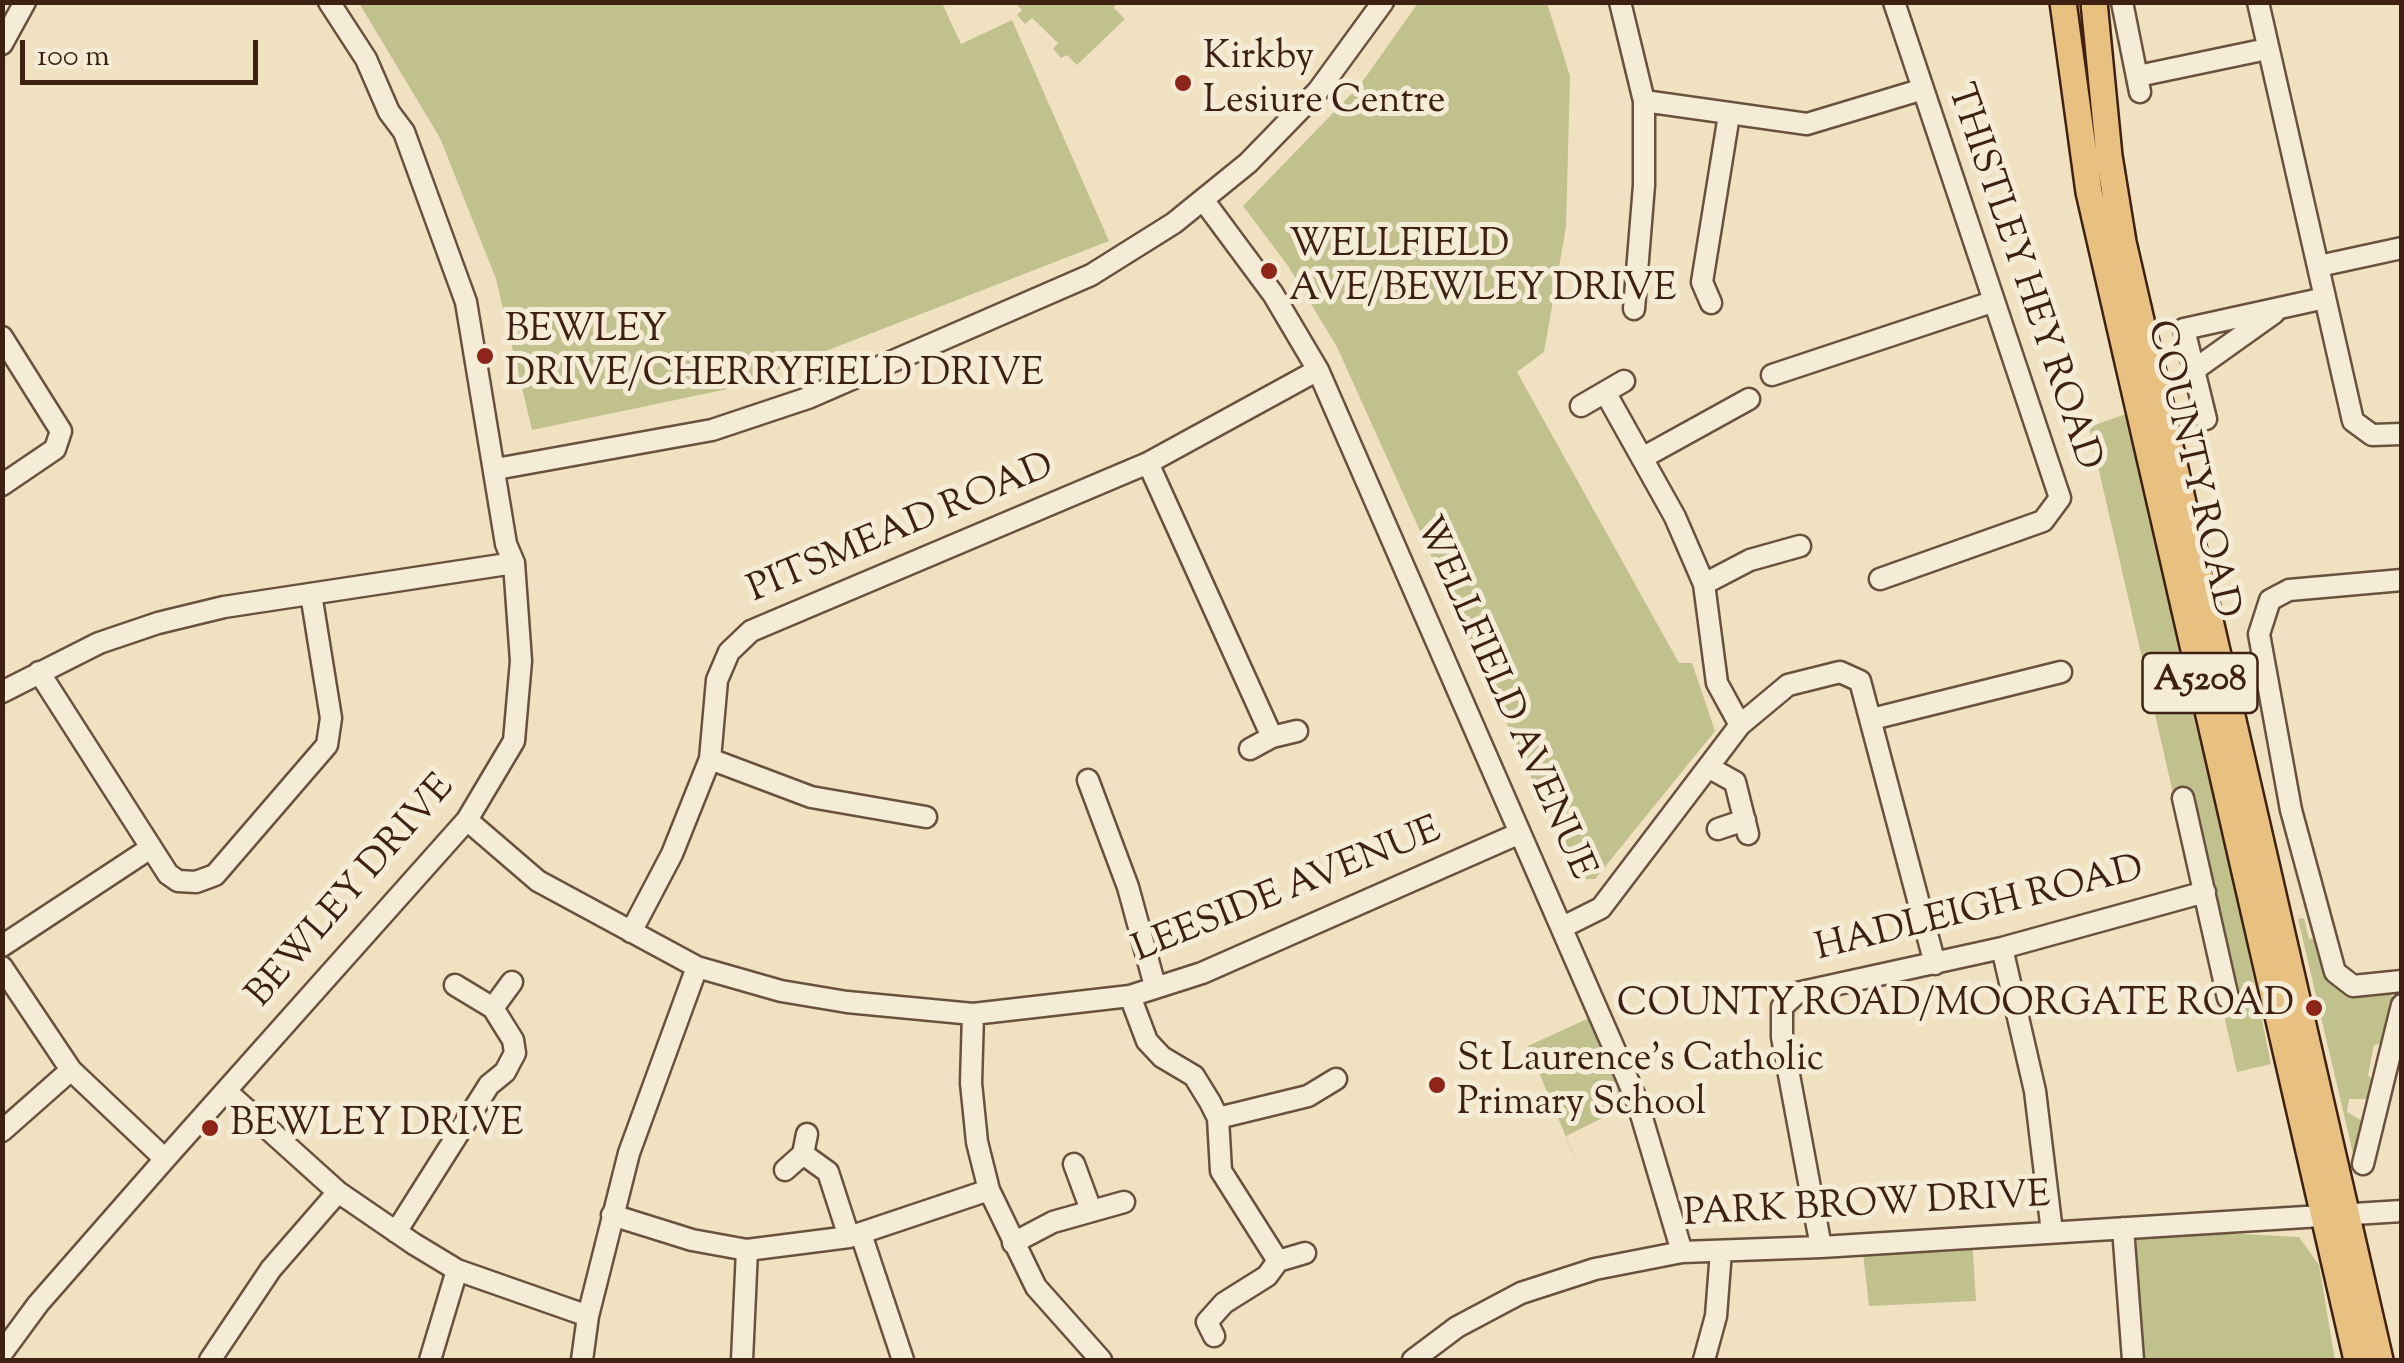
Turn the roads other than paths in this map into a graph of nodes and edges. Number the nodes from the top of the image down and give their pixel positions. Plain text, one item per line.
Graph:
1 (25, 2) edge
2 (330, 2) edge
3 (1383, 2) edge
4 (1620, 2) edge
5 (1894, 2) edge
6 (2063, 2) edge
7 (2094, 2) edge
8 (2122, 2) edge
9 (2258, 2) edge
10 (5, 48) edge
11 (2267, 49) junction
12 (1920, 90) junction
13 (1644, 101) junction
14 (1730, 115) junction
15 (1204, 201) junction
16 (2402, 248) edge
17 (2318, 266) junction
18 (2325, 298) junction
19 (1992, 302) junction
20 (1711, 303) dead end
21 (2282, 308) junction
22 (1634, 310) dead end
23 (2, 337) edge
24 (1318, 370) junction
25 (2194, 370) junction
26 (1772, 376) dead end
27 (1749, 399) dead end
28 (1580, 406) dead end
29 (2206, 419) dead end
30 (2402, 434) edge
31 (1644, 457) junction
32 (1148, 463) junction
33 (496, 469) junction
34 (2, 485) edge
35 (1800, 546) dead end
36 (514, 563) junction
37 (1880, 579) dead end
38 (2402, 580) edge
39 (1704, 584) junction
40 (311, 594) junction
41 (39, 672) junction
42 (2061, 672) dead end
43 (2, 692) edge
44 (1872, 718) junction
45 (1740, 726) junction
46 (1297, 731) dead end
47 (1272, 736) junction
48 (1250, 749) dead end
49 (710, 759) junction
50 (1710, 768) junction
51 (1088, 780) dead end
52 (2183, 798) dead end
53 (926, 817) dead end
54 (468, 820) junction
55 (1718, 829) dead end
56 (1520, 833) junction
57 (149, 848) junction
58 (2204, 892) junction
59 (1564, 927) junction
60 (631, 932) junction
61 (2, 946) edge
62 (2002, 948) junction
63 (1935, 964) junction
64 (2, 967) edge
65 (697, 967) junction
66 (2401, 981) edge
67 (512, 982) dead end
68 (455, 985) dead end
69 (1155, 986) junction
70 (2402, 989) edge
71 (1130, 996) junction
72 (2228, 998) dead end
73 (2402, 1005) edge
74 (492, 1008) junction
75 (974, 1014) junction
76 (71, 1070) junction
77 (1336, 1079) dead end
78 (227, 1092) junction
79 (2354, 1107) dead end
80 (2375, 1113) junction
81 (1218, 1118) junction
82 (2, 1131) edge
83 (165, 1159) junction
84 (1074, 1164) dead end
85 (2363, 1164) dead end
86 (785, 1170) dead end
87 (989, 1190) junction
88 (338, 1192) junction
89 (1124, 1202) dead end
90 (1091, 1210) junction
91 (2402, 1211) edge
92 (612, 1215) junction
93 (2338, 1215) junction
94 (2123, 1228) junction
95 (396, 1232) junction
96 (2052, 1232) junction
97 (855, 1235) junction
98 (1013, 1243) junction
99 (1821, 1248) junction
100 (747, 1250) junction
101 (1721, 1251) junction
102 (1682, 1252) junction
103 (1304, 1253) dead end
104 (1278, 1261) junction
105 (456, 1270) junction
106 (588, 1316) junction
107 (1204, 1325) dead end
108 (2, 1353) edge
109 (210, 1360) edge
110 (430, 1360) edge
111 (582, 1360) edge
112 (742, 1360) edge
113 (903, 1360) edge
114 (1100, 1360) edge
115 (1413, 1360) edge
116 (1704, 1360) edge
117 (2134, 1360) edge
118 (2357, 1360) edge
119 (2380, 1360) edge

1 - 10 street
2 - 33 street, BEWLEY DRIVE
3 - 15 street
4 - 13 street
5 - 12 street, THISTLEY HEY ROAD
6 - 93 main road, COUNTY ROAD / A5208
7 - 93 main road, COUNTY ROAD / A5208
8 - 11 street
9 - 11 street
11 - 17 street
12 - 14 street
12 - 19 street, THISTLEY HEY ROAD
13 - 14 street
13 - 22 street
14 - 20 street
15 - 24 street, WELLFIELD AVENUE
15 - 33 street
16 - 17 street
17 - 18 street
18 - 21 street
18 - 30 street
19 - 26 street
19 - 37 street, THISTLEY HEY ROAD
21 - 25 street
21 - 25 street
23 - 34 street
24 - 32 street, PITSMEAD ROAD
24 - 56 street, WELLFIELD AVENUE
25 - 29 street
27 - 31 street
28 - 31 street
31 - 39 street
32 - 47 street
32 - 49 street, PITSMEAD ROAD
33 - 36 street, BEWLEY DRIVE
35 - 39 street
36 - 40 street
36 - 54 street, BEWLEY DRIVE
38 - 66 street
39 - 45 street
40 - 41 street
40 - 57 street
41 - 43 street
41 - 57 street
42 - 44 street
44 - 45 street
44 - 63 street
45 - 50 street
46 - 47 street
47 - 48 street
49 - 53 street
49 - 60 street, PITSMEAD ROAD
50 - 55 street
50 - 59 street
51 - 69 street
52 - 58 street
54 - 60 street, LEESIDE AVENUE
54 - 78 street, BEWLEY DRIVE
56 - 59 street, WELLFIELD AVENUE
56 - 69 street, LEESIDE AVENUE
57 - 61 street
58 - 62 street, HADLEIGH ROAD
58 - 72 street
59 - 102 street, WELLFIELD AVENUE
60 - 65 street, LEESIDE AVENUE
62 - 63 street, HADLEIGH ROAD
62 - 96 street
63 - 99 street, HADLEIGH ROAD
64 - 76 street
65 - 75 street, LEESIDE AVENUE
65 - 92 street
66 - 70 street
67 - 74 street
68 - 74 street
69 - 71 street, LEESIDE AVENUE
71 - 75 street, LEESIDE AVENUE
71 - 81 street
73 - 80 street
74 - 95 street
75 - 87 street
76 - 82 street
76 - 83 street
77 - 81 street
78 - 83 street, BEWLEY DRIVE
78 - 88 street
79 - 80 street
80 - 85 street
81 - 104 street
83 - 108 street, BEWLEY DRIVE
84 - 90 street
86 - 97 street
87 - 97 street
87 - 98 street
88 - 95 street
88 - 109 street
89 - 90 street
90 - 98 street
91 - 93 street, PARK BROW DRIVE
92 - 100 street
92 - 106 street
93 - 94 street, PARK BROW DRIVE
93 - 118 main road, COUNTY ROAD / A5208
93 - 119 main road, COUNTY ROAD / A5208
94 - 96 street, PARK BROW DRIVE
94 - 117 street
95 - 105 street
96 - 99 street, PARK BROW DRIVE
97 - 100 street
97 - 113 street
98 - 114 street
99 - 101 street, PARK BROW DRIVE
100 - 112 street
101 - 102 street, PARK BROW DRIVE
101 - 116 street
102 - 115 street, PARK BROW DRIVE
103 - 104 street
104 - 107 street
105 - 106 street
105 - 110 street
106 - 111 street

